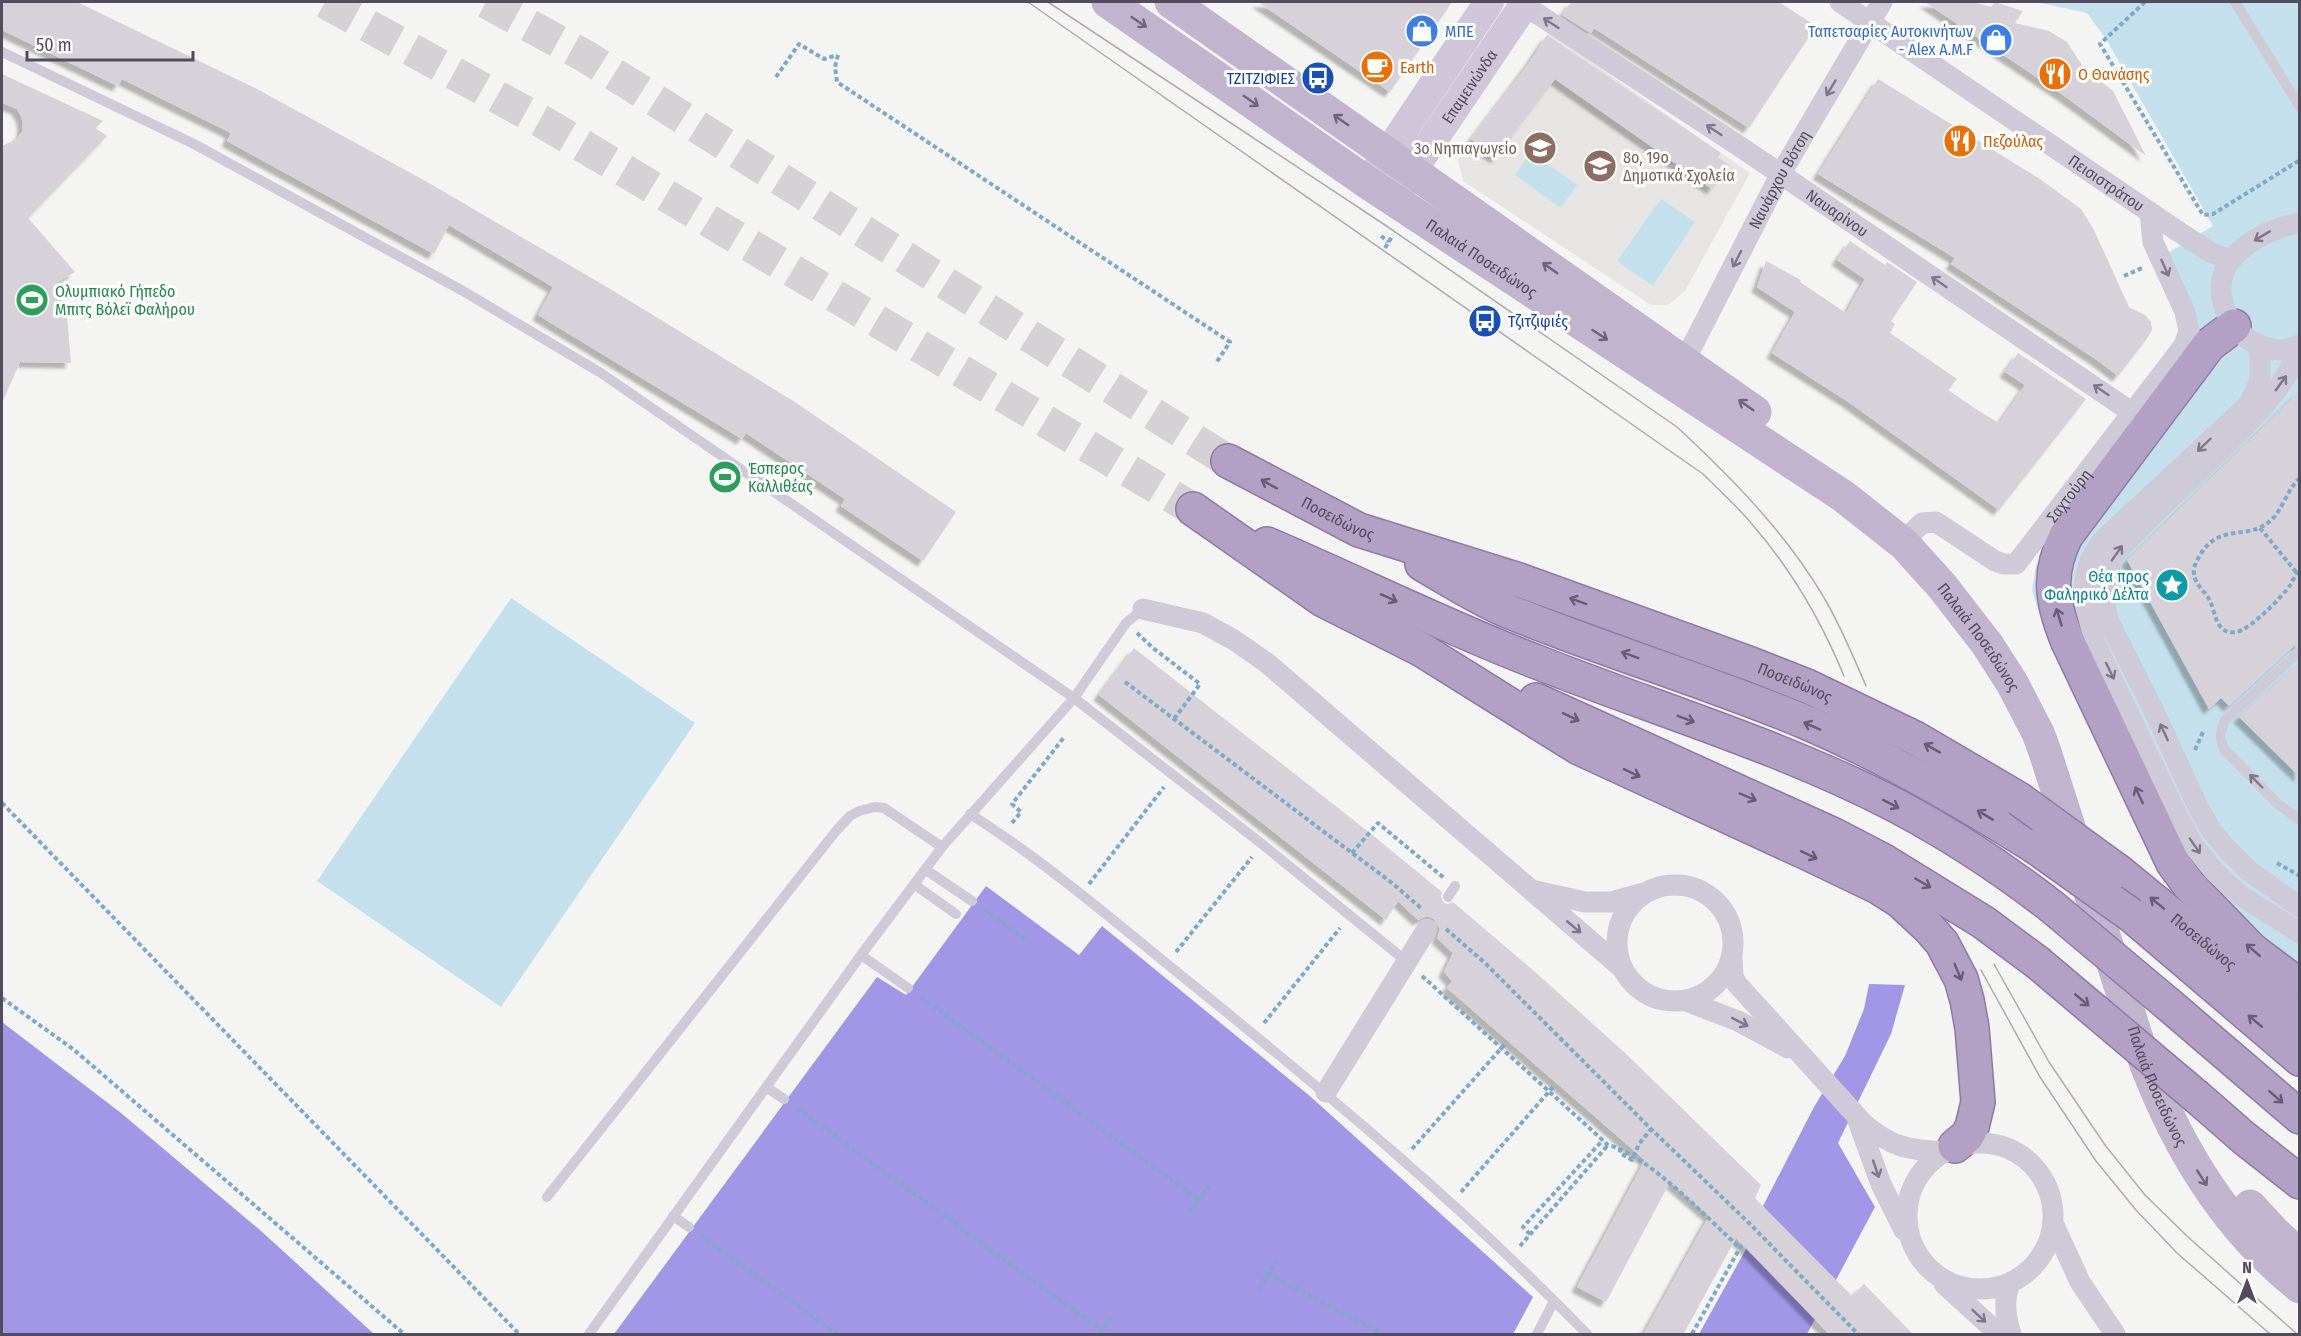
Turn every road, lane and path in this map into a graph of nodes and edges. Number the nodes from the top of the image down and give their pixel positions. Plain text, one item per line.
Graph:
1 (1108, 2) edge
2 (1489, 2) edge
3 (1840, 2) edge
4 (1882, 2) edge
5 (2145, 2) edge
6 (2235, 2) edge
7 (1525, 3) edge
8 (1180, 8) edge
9 (1870, 23) junction
10 (1169, 43) junction
11 (2, 52) edge
12 (776, 76) dead end
13 (2300, 107) edge
14 (2300, 160) edge
15 (1400, 162) junction
16 (1780, 175) junction
17 (1381, 191) junction
18 (2150, 213) junction
19 (2300, 223) edge
20 (1393, 235) dead end
21 (1381, 236) dead end
22 (1389, 242) junction
23 (1385, 248) dead end
24 (2230, 261) junction
25 (2142, 268) dead end
26 (2124, 276) dead end
27 (2188, 331) joint
28 (2247, 336) junction
29 (2300, 346) edge
30 (1684, 362) junction
31 (1215, 363) dead end
32 (2141, 418) junction
33 (1228, 461) tunnel mouth
34 (2300, 478) edge
35 (2260, 528) junction
36 (1359, 530) junction
37 (1914, 531) junction
38 (2298, 570) edge
39 (1143, 609) joint
40 (1152, 648) dead end
41 (1422, 650) junction
42 (2300, 651) edge
43 (1125, 682) dead end
44 (1074, 698) junction
45 (1087, 708) junction
46 (1174, 719) junction
47 (1173, 775) junction
48 (2, 803) edge
49 (1021, 812) dead end
50 (970, 814) junction
51 (2300, 820) edge
52 (1262, 844) junction
53 (942, 847) junction
54 (1352, 853) junction
55 (926, 870) junction
56 (1096, 875) dead end
57 (915, 885) junction
58 (1455, 886) joint
59 (1530, 889) junction
60 (1648, 891) junction
61 (1448, 897) dead end
62 (972, 901) joint
63 (2300, 907) edge
64 (956, 914) dead end
65 (1350, 916) junction
66 (1432, 922) junction
67 (2300, 933) edge
68 (1029, 942) dead end
69 (1183, 942) dead end
70 (861, 955) junction
71 (1732, 958) junction
72 (1406, 961) junction
73 (1622, 968) junction
74 (2300, 986) edge
75 (908, 988) joint
76 (2, 998) edge
77 (1686, 1001) junction
78 (1272, 1013) dead end
79 (2300, 1020) edge
80 (1503, 1046) junction
81 (1802, 1055) junction
82 (2300, 1059) edge
83 (766, 1087) junction
84 (1553, 1087) dead end
85 (1549, 1091) junction
86 (1326, 1092) junction
87 (784, 1099) joint
88 (1855, 1115) junction
89 (2300, 1117) edge
90 (1651, 1129) junction
91 (1420, 1140) dead end
92 (1603, 1140) junction
93 (1608, 1145) junction
94 (1620, 1148) junction
95 (1949, 1149) junction
96 (2300, 1182) edge
97 (1469, 1183) dead end
98 (1209, 1186) dead end
99 (547, 1197) dead end
100 (1199, 1200) junction
101 (1189, 1213) dead end
102 (673, 1216) junction
103 (2054, 1224) junction
104 (689, 1227) joint
105 (1530, 1234) junction
106 (1914, 1249) junction
107 (2300, 1256) edge
108 (1510, 1257) junction
109 (1277, 1258) dead end
110 (1929, 1269) junction
111 (2029, 1271) junction
112 (1268, 1274) junction
113 (2079, 1282) junction
114 (2010, 1283) junction
115 (2300, 1287) edge
116 (1259, 1289) dead end
117 (1554, 1301) junction
118 (1112, 1317) dead end
119 (1101, 1333) edge
120 (404, 1335) edge
121 (519, 1335) edge
122 (589, 1335) edge
123 (837, 1335) edge
124 (1383, 1335) edge
125 (1537, 1335) edge
126 (1587, 1335) edge
127 (1692, 1335) edge
128 (1858, 1335) edge
129 (1999, 1335) edge
130 (2011, 1335) edge
131 (2115, 1335) edge

1 -> 10 main road
2 - 15 main road, Επαμεινώνδα
3 - 9 street, Πεισιστράτου
4 - 9 street, Ναυάρχου Βότση
5 - 14 path
6 - 13 lane
7 - 15 main road, Επαμεινώνδα
16 -> 7 street, Ναυαρίνου
8 - 10 main road
15 -> 8 main road, Παλαιά Ποσειδώνος
9 -> 16 street, Ναυάρχου Βότση
9 - 18 street, Πεισιστράτου
10 -> 17 main road
11 - 44 lane
12 - 31 path
15 - 17 main road, Επαμεινώνδα
30 -> 15 main road, Παλαιά Ποσειδώνος
16 -> 30 street, Ναυάρχου Βότση
32 -> 16 street, Ναυαρίνου
17 -> 115 main road, Παλαιά Ποσειδώνος
18 - 24 street
18 -> 27 street, Πεισιστράτου
19 -> 24 street
20 - 22 path
21 - 22 path
22 - 23 path
24 - 28 street
25 - 26 path
27 - 32 street, Σαχτούρη
28 - 29 street
28 - 32 highway
28 -> 67 street
63 -> 29 street
37 -> 30 main road, Παλαιά Ποσειδώνος
32 - 37 street, Σαχτούρη
74 -> 32 highway
36 -> 33 highway, Ποσειδώνος
34 - 35 path
35 - 38 path
35 - 38 path
79 -> 36 highway, Ποσειδώνος, bridge
82 -> 36 highway, bridge
37 - 107 main road, Παλαιά Ποσειδώνος
39 - 44 lane
39 - 59 street
40 - 46 path
41 -> 89 highway, bridge
41 -> 95 highway
41 -> 96 highway, bridge
51 -> 42 lane
43 - 46 path
44 - 45 lane
44 - 50 lane
45 - 47 lane
45 - 49 path
46 - 54 path
47 - 52 lane
47 - 56 path
48 - 121 path
50 - 53 lane
50 - 86 lane
52 - 65 lane
52 - 69 path
53 - 55 lane
53 - 99 lane
54 - 58 path
54 - 66 path
55 - 57 lane
55 - 62 lane
57 - 64 lane
57 - 70 lane
58 - 61 lane
59 - 60 street
59 -> 73 street
60 - 71 street
60 - 73 street
62 - 68 path
65 - 72 lane
65 - 78 path
66 - 72 street
66 - 90 path
70 - 75 lane
70 - 83 lane
71 - 77 street
71 - 81 street
72 - 80 path
72 - 86 street
73 - 77 street
75 - 100 path
76 - 120 path
77 -> 81 street
80 - 85 path
80 - 91 path
81 - 88 street
83 - 87 lane
83 - 102 lane
84 - 85 path
85 - 92 path
85 - 97 path
86 - 108 lane
87 - 119 path
88 - 95 street
88 -> 106 street
90 - 94 path
90 - 128 path
92 - 93 path
92 - 105 path
93 - 94 path
93 - 105 path
94 - 127 path
95 - 103 street
95 - 106 street
98 - 100 path
100 - 101 path
102 - 104 lane
102 - 122 lane
103 - 111 street
103 - 113 street
104 - 123 path
105 - 108 path
106 - 110 street
108 - 117 lane
109 - 112 path
110 - 114 street
110 -> 129 street
111 - 113 street
111 - 114 street
112 - 116 path
112 - 124 path
113 - 131 street
114 - 130 street
117 - 125 lane
117 - 126 lane
118 - 119 path

